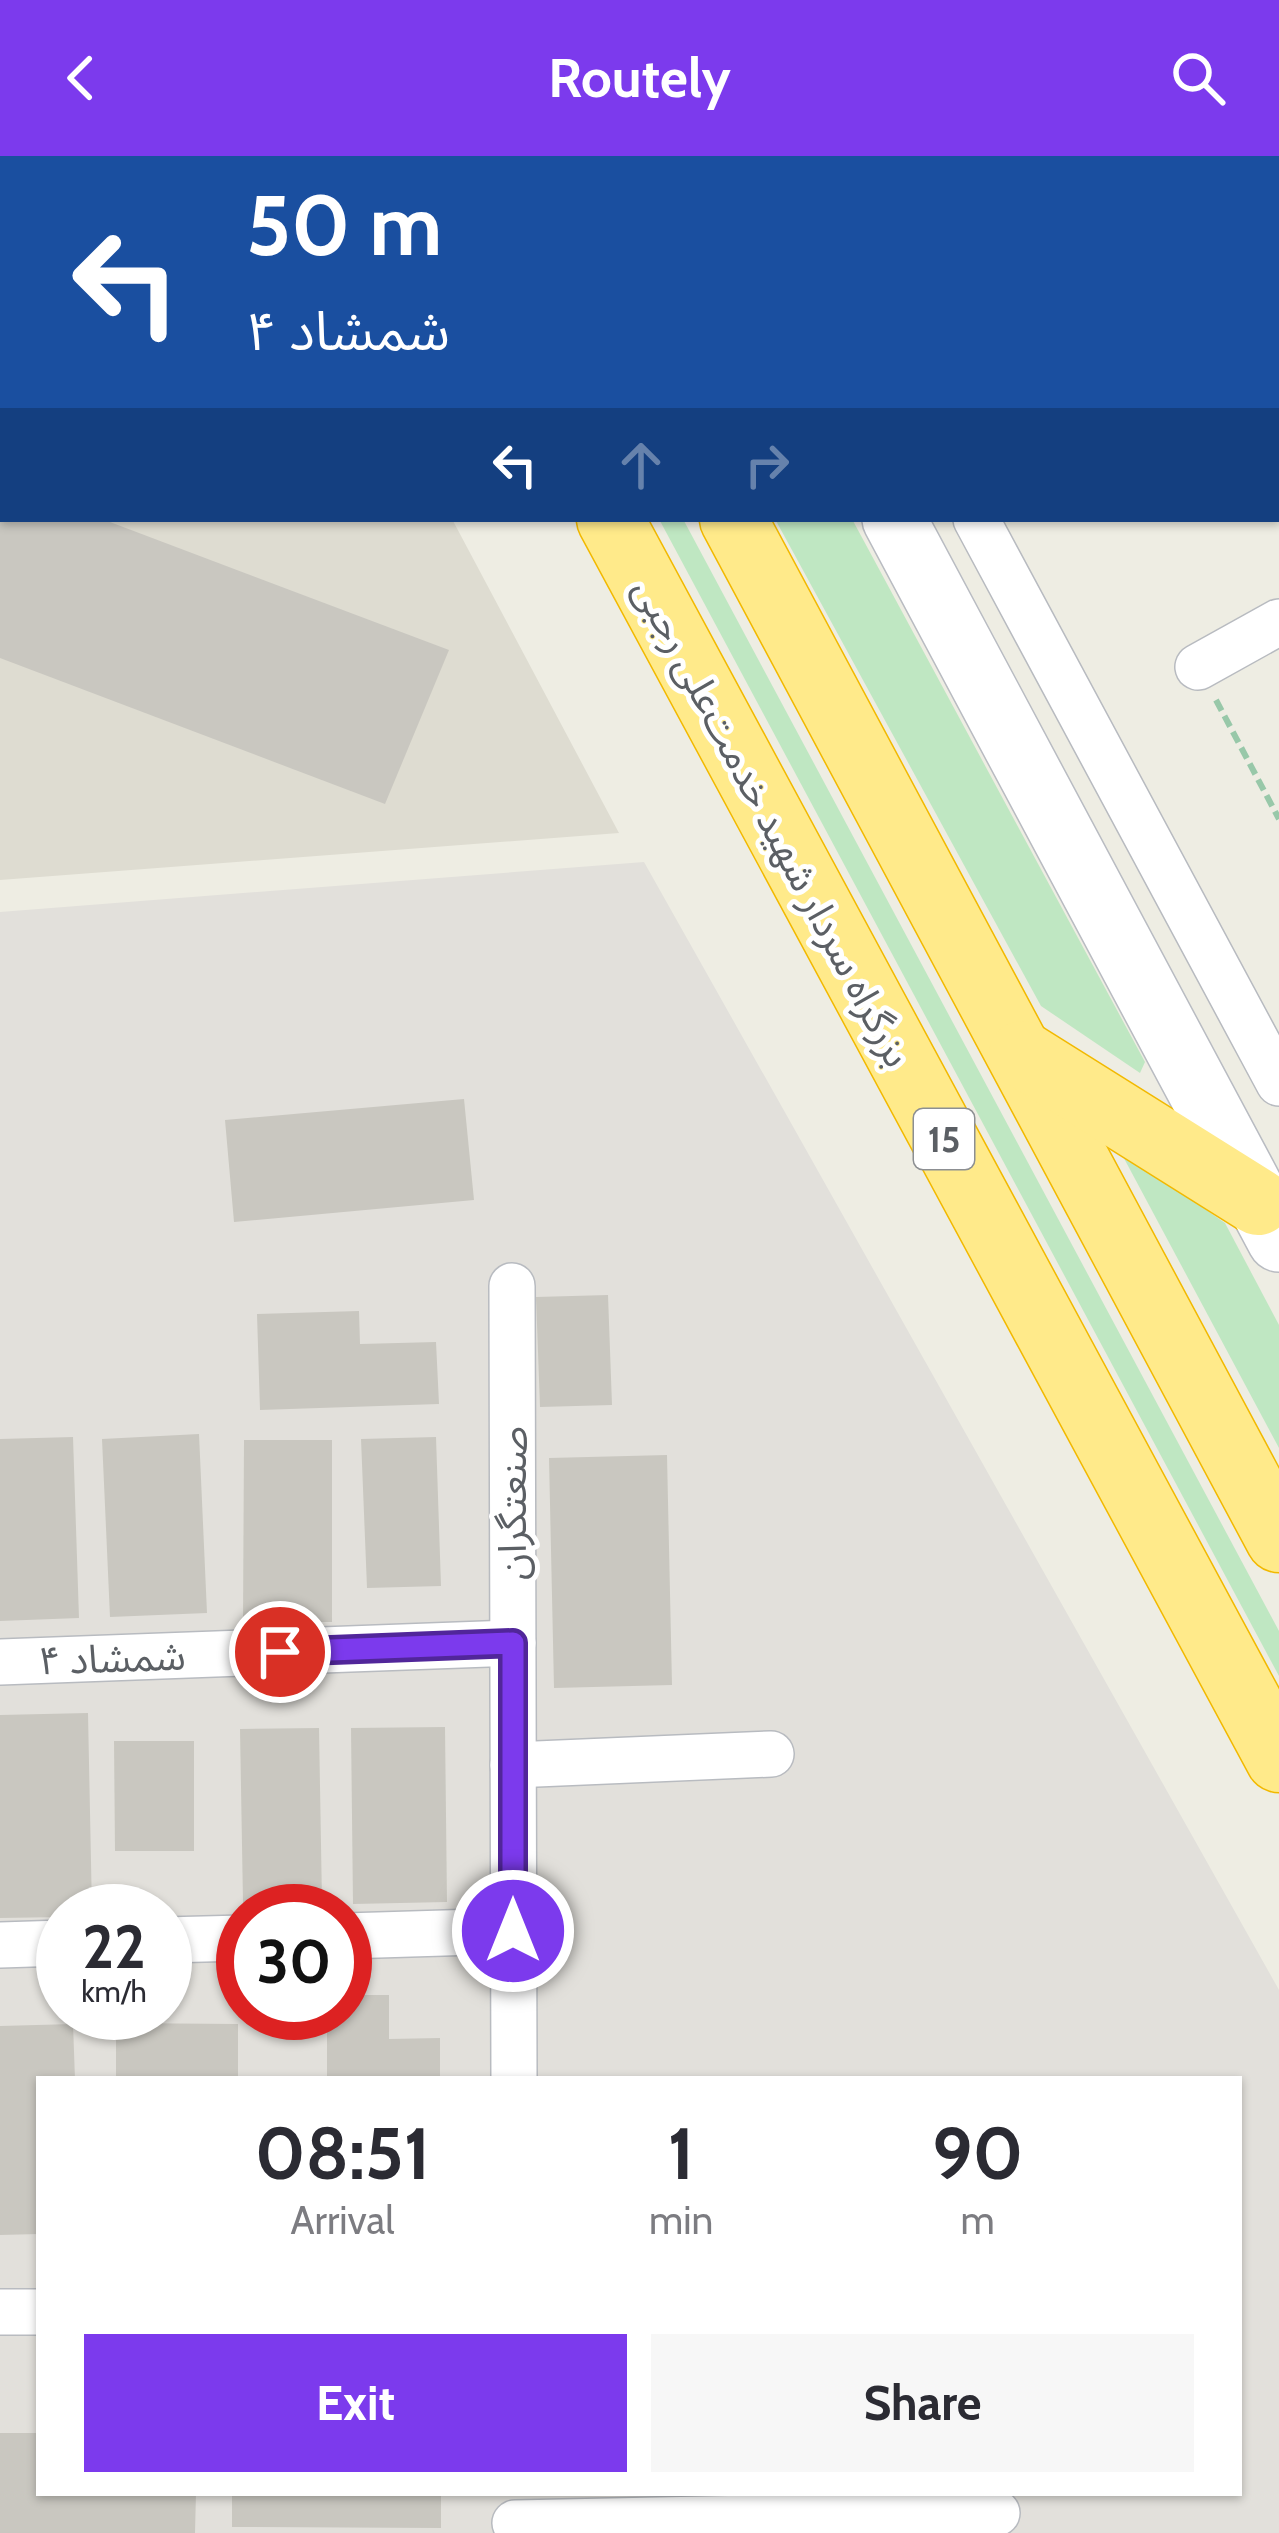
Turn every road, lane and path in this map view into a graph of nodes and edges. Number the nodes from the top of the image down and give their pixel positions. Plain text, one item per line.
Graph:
1 (612, 522) edge
2 (736, 522) edge
3 (896, 522) edge
4 (978, 522) edge
5 (1279, 622) edge
6 (1198, 667) joint
7 (1279, 819) edge
8 (1022, 1053) junction
9 (1279, 1083) edge
10 (1269, 1221) edge
11 (512, 1286) dead end
12 (1279, 1539) edge
13 (513, 1643) junction
14 (0, 1662) edge
15 (771, 1754) dead end
16 (1279, 1759) edge
17 (513, 1765) junction
18 (513, 1931) junction
19 (372, 1935) edge
20 (36, 1944) edge
21 (0, 1945) edge
22 (514, 2076) edge
23 (0, 2312) edge
24 (36, 2312) edge
25 (998, 2512) dead end
26 (515, 2516) edge

1 - 16 highway, بزرگراه سردار شهید خدمت‌علی رجبی / 15
2 - 8 highway
3 - 10 street
4 - 9 street
5 - 6 street
6 - 7 path
8 - 10 highway
8 - 12 highway
11 - 13 street, صنعتگران
13 - 14 street, شمشاد ۴
13 - 17 street, صنعتگران
15 - 17 street
17 - 18 street, صنعتگران
18 - 19 street
18 - 22 street, صنعتگران
20 - 21 street
23 - 24 street
25 - 26 street

